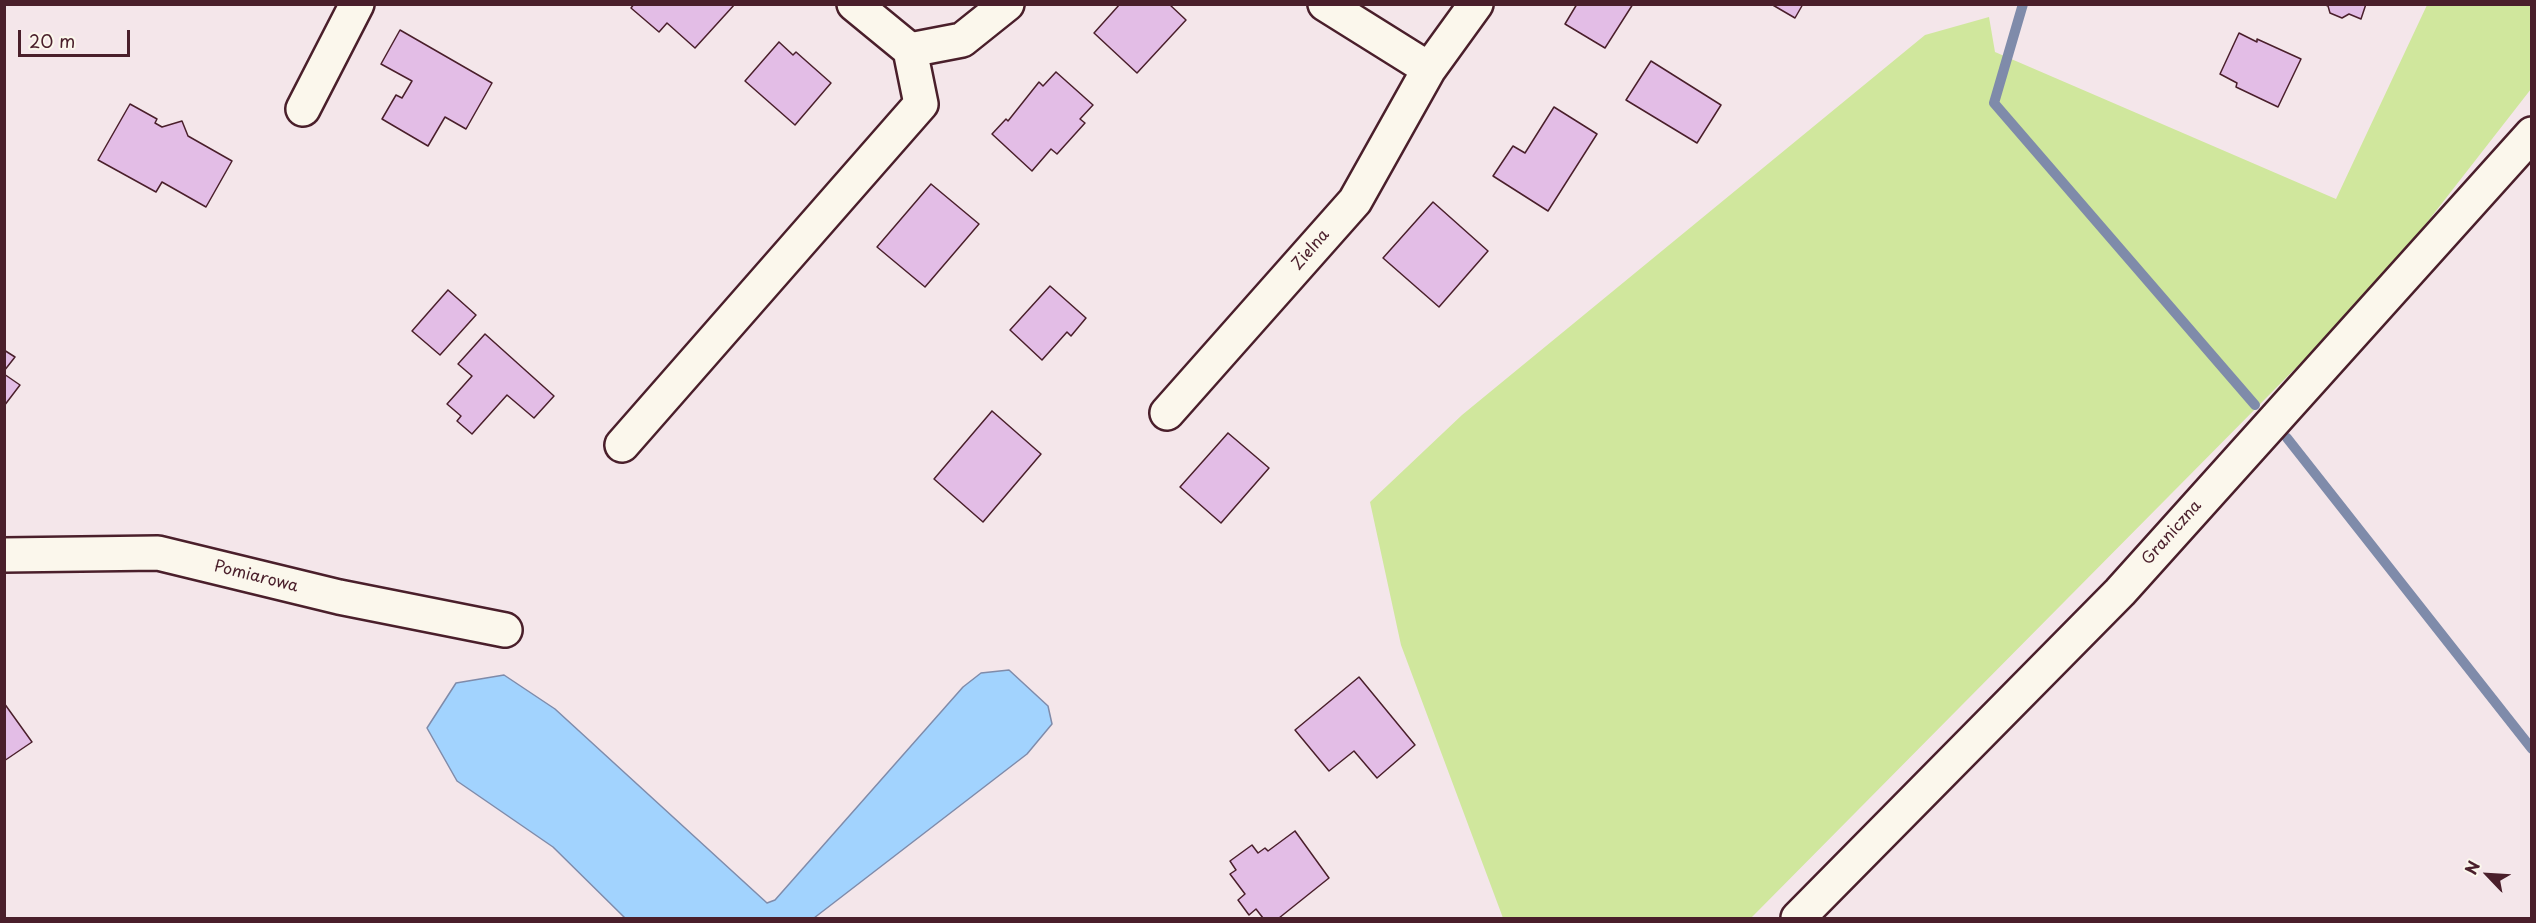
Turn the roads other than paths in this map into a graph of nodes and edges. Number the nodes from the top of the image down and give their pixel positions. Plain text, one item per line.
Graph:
1 (357, 4) edge
2 (854, 4) edge
3 (1007, 4) edge
4 (1325, 4) edge
5 (1476, 4) edge
6 (910, 50) junction
7 (1429, 69) junction
8 (303, 110) dead end
9 (2532, 134) edge
10 (1167, 413) dead end
11 (622, 445) dead end
12 (4, 555) edge
13 (505, 630) dead end
14 (1798, 918) edge

1 - 8 street
2 - 6 street
3 - 6 street
4 - 7 street
5 - 7 street, Zielna
6 - 11 street
7 - 10 street, Zielna
9 - 14 street, Graniczna
12 - 13 street, Pomiarowa

